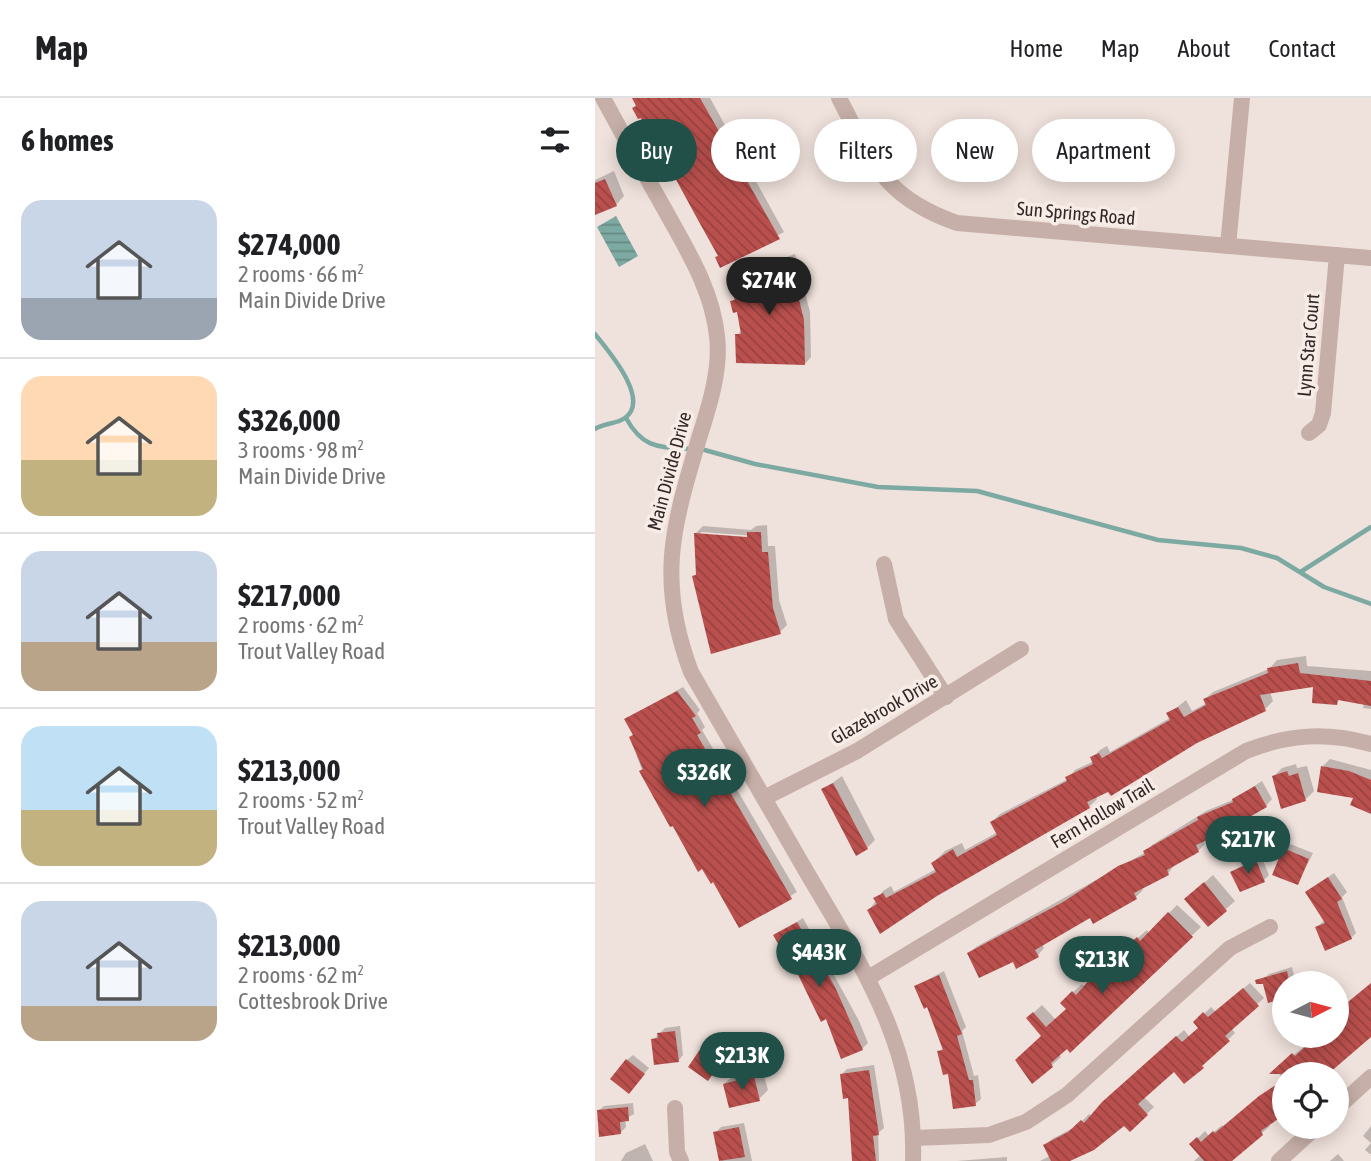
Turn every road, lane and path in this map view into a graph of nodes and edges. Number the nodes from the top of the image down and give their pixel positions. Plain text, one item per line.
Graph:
1 (603, 98) edge
2 (840, 98) edge
3 (1242, 98) edge
4 (1228, 246) junction
5 (1337, 255) junction
6 (1371, 258) edge
7 (1309, 433) dead end
8 (884, 564) dead end
9 (1021, 649) dead end
10 (946, 697) junction
11 (1371, 744) edge
12 (764, 798) junction
13 (1270, 927) dead end
14 (868, 978) junction
15 (1371, 1077) edge
16 (1349, 1097) edge
17 (675, 1108) dead end
18 (914, 1138) junction
19 (1303, 1139) edge
20 (681, 1161) edge
21 (913, 1161) edge
22 (1279, 1161) edge

1 - 12 street, Main Divide Drive
2 - 4 street, Sun Springs Road
3 - 4 street
4 - 5 street, Sun Springs Road
5 - 6 street, Sun Springs Road
5 - 7 street, Lynn Star Court
8 - 10 street
9 - 10 street, Glazebrook Drive
10 - 12 street, Glazebrook Drive
11 - 14 street, Fern Hollow Trail
12 - 14 street, Main Divide Drive
13 - 18 street
14 - 18 street, Main Divide Drive
15 - 16 street
17 - 20 street
18 - 21 street, Main Divide Drive
19 - 22 street

